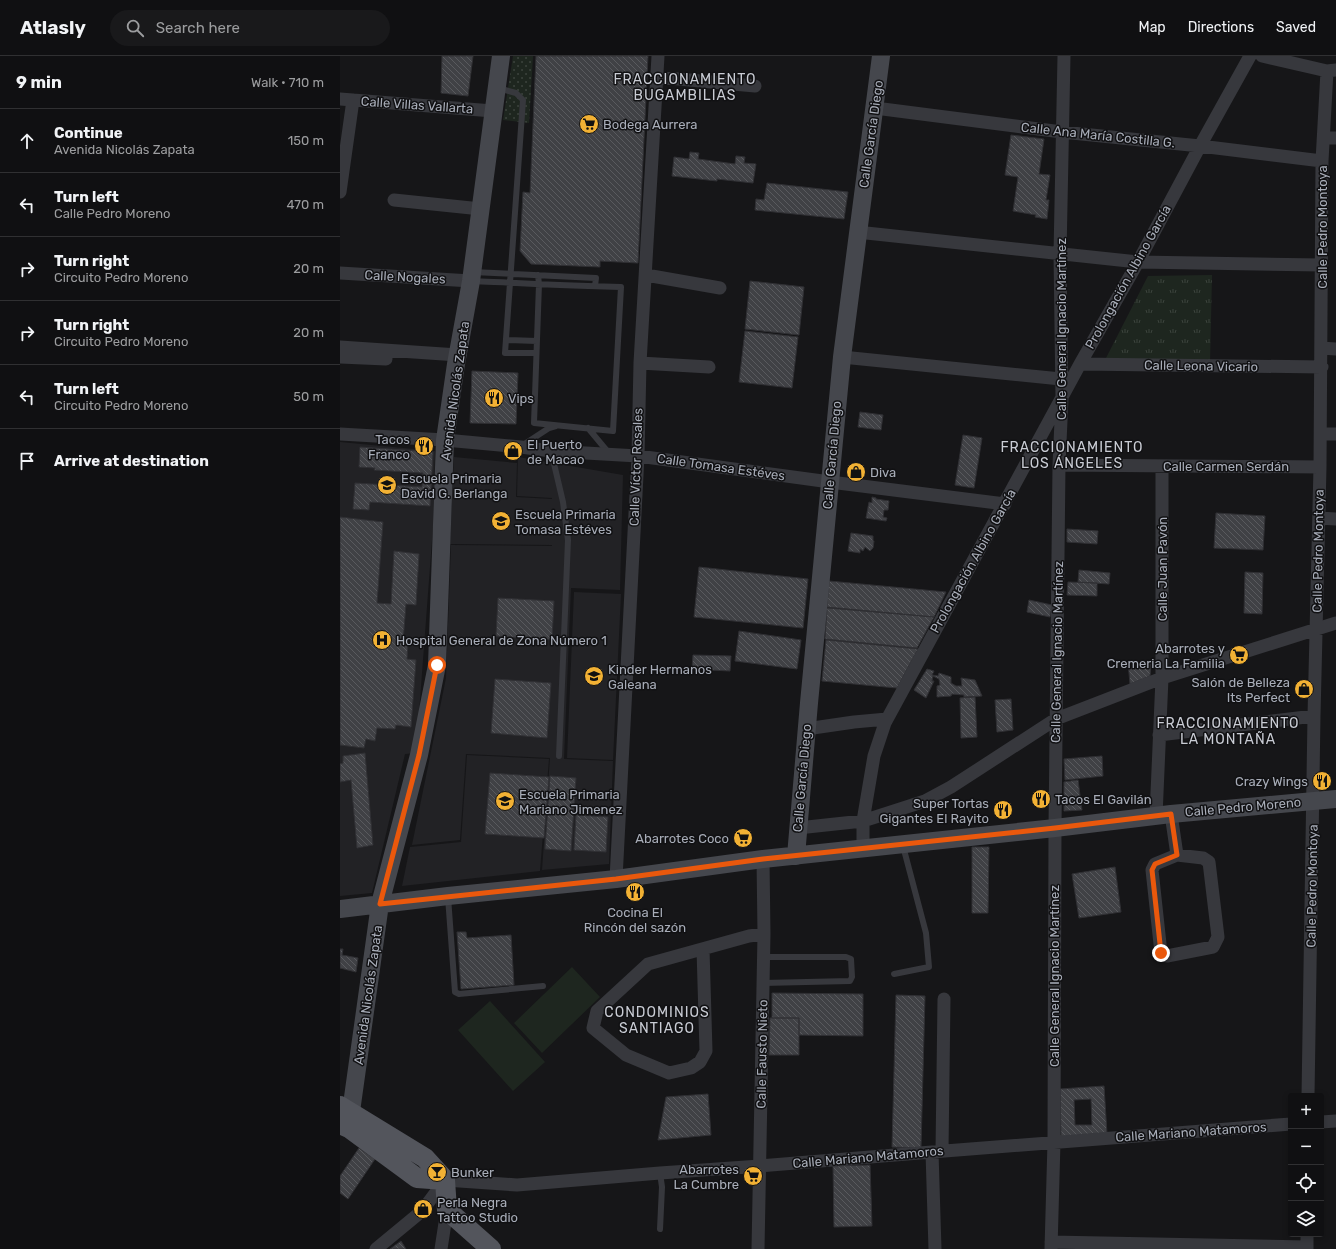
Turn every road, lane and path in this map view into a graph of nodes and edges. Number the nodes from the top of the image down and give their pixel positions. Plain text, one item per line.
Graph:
1 (501, 56) edge
2 (658, 56) edge
3 (881, 56) edge
4 (1064, 56) edge
5 (1250, 56) edge
6 (1262, 56) edge
7 (1331, 70) edge
8 (657, 77) junction
9 (755, 86) dead end
10 (496, 88) junction
11 (346, 100) edge
12 (875, 108) junction
13 (493, 111) junction
14 (1062, 132) junction
15 (1330, 138) edge
16 (1200, 146) junction
17 (1322, 161) junction
18 (340, 188) edge
19 (394, 200) dead end
20 (481, 209) junction
21 (857, 232) junction
22 (1060, 254) junction
23 (1138, 262) junction
24 (1321, 265) junction
25 (340, 273) edge
26 (510, 274) junction
27 (538, 275) junction
28 (563, 276) junction
29 (646, 276) junction
30 (471, 277) junction
31 (510, 283) junction
32 (539, 284) junction
33 (563, 285) junction
34 (595, 286) junction
35 (720, 288) dead end
36 (506, 340) junction
37 (537, 341) junction
38 (340, 347) edge
39 (1322, 348) junction
40 (1336, 348) edge
41 (536, 353) junction
42 (340, 357) edge
43 (842, 357) junction
44 (457, 359) junction
45 (640, 363) junction
46 (1080, 364) junction
47 (709, 367) dead end
48 (1322, 367) junction
49 (1061, 379) junction
50 (1062, 398) junction
51 (558, 426) junction
52 (588, 428) junction
53 (340, 434) edge
54 (1321, 434) junction
55 (1336, 434) edge
56 (445, 440) junction
57 (521, 446) junction
58 (552, 451) junction
59 (610, 455) junction
60 (638, 456) junction
61 (1059, 465) junction
62 (1162, 466) junction
63 (1320, 467) junction
64 (830, 482) junction
65 (1005, 504) junction
66 (1319, 518) junction
67 (1336, 519) edge
68 (1336, 623) edge
69 (1316, 629) junction
70 (1162, 678) junction
71 (1314, 716) junction
72 (888, 719) junction
73 (1056, 720) junction
74 (806, 729) junction
75 (1159, 735) junction
76 (559, 756) dead end
77 (1336, 799) edge
78 (1313, 801) junction
79 (1163, 815) junction
80 (863, 821) junction
81 (798, 828) junction
82 (1055, 828) junction
83 (902, 843) junction
84 (864, 848) junction
85 (1177, 855) junction
86 (796, 856) junction
87 (763, 859) junction
88 (616, 879) junction
89 (448, 896) junction
90 (380, 904) junction
91 (340, 910) edge
92 (764, 934) junction
93 (703, 949) junction
94 (763, 957) junction
95 (894, 974) dead end
96 (763, 983) junction
97 (543, 986) dead end
98 (944, 999) dead end
99 (1308, 1093) edge
100 (345, 1117) edge
101 (1324, 1122) edge
102 (1336, 1122) edge
103 (1288, 1124) edge
104 (1054, 1142) junction
105 (937, 1151) junction
106 (760, 1166) junction
107 (660, 1173) junction
108 (445, 1180) junction
109 (447, 1210) junction
110 (660, 1228) dead end
111 (1307, 1243) edge
112 (1051, 1246) edge
113 (376, 1249) edge
114 (441, 1249) edge
115 (491, 1249) edge
116 (758, 1249) edge
117 (935, 1249) edge

1 - 10 street, Avenida Nicolás Zapata
2 - 8 street, Calle Víctor Rosales
3 - 12 street, Calle García Diego
4 - 14 street, Calle General Ignacio Martínez
5 - 16 street, Prolongación Albino García
6 - 7 street, Calle Pedro Montoya
7 - 15 street, Calle Pedro Montoya
8 - 9 street
8 - 29 street, Calle Víctor Rosales
10 - 13 street, Avenida Nicolás Zapata
10 - 26 lane
11 - 13 street, Calle Villas Vallarta
11 - 18 street
12 - 14 street, Calle Ana María Costilla G.
12 - 21 street, Calle García Diego
13 - 20 street, Avenida Nicolás Zapata
14 - 16 street, Calle Ana María Costilla G.
14 - 22 street, Calle General Ignacio Martínez
15 - 17 street, Calle Pedro Montoya
16 - 17 street, Calle Ana María Costilla G.
16 - 23 street, Prolongación Albino García
17 - 24 street, Calle Pedro Montoya
19 - 20 street
20 - 30 street, Avenida Nicolás Zapata
21 - 22 street
21 - 43 street, Calle García Diego
22 - 23 street
22 - 49 street, Calle General Ignacio Martínez
23 - 24 street
23 - 46 street, Prolongación Albino García
24 - 39 street, Calle Pedro Montoya
25 - 30 street, Calle Nogales
26 - 27 lane
26 - 30 lane
26 - 31 lane
27 - 28 lane
27 - 32 lane
28 - 33 lane
28 - 34 lane
29 - 35 street
29 - 45 street, Calle Víctor Rosales
30 - 31 lane
30 - 44 street, Avenida Nicolás Zapata
31 - 32 lane
31 - 36 lane
32 - 33 lane
32 - 37 lane
33 - 34 lane
34 - 52 lane
36 - 37 lane
36 - 41 lane
37 - 41 lane
38 - 44 street
39 - 40 street
39 - 48 street, Calle Pedro Montoya
41 - 51 lane
42 - 44 street
43 - 49 street
43 - 64 street, Calle García Diego
44 - 56 street, Avenida Nicolás Zapata
45 - 47 street
45 - 60 street, Calle Víctor Rosales
46 - 48 street, Calle Leona Vicario
46 - 50 street, Prolongación Albino García
48 - 54 street, Calle Pedro Montoya
49 - 50 street, Calle General Ignacio Martínez
50 - 61 street, Calle General Ignacio Martínez
50 - 65 street, Prolongación Albino García
51 - 52 lane
51 - 57 lane
52 - 59 lane
53 - 56 street, Calle Tomasa Estéves
54 - 55 street
54 - 63 street, Calle Pedro Montoya
56 - 57 street, Calle Tomasa Estéves
56 - 90 street, Avenida Nicolás Zapata
57 - 58 street, Calle Tomasa Estéves
58 - 59 street, Calle Tomasa Estéves
58 - 76 lane
59 - 60 street, Calle Tomasa Estéves
60 - 64 street, Calle Tomasa Estéves
60 - 88 street, Calle Víctor Rosales
61 - 62 street, Calle Carmen Serdán
61 - 73 street, Calle General Ignacio Martínez
62 - 63 street, Calle Carmen Serdán
62 - 70 street, Calle Juan Pavón
63 - 66 street, Calle Pedro Montoya
64 - 65 street, Calle Tomasa Estéves
64 - 74 street, Calle García Diego
65 - 72 street, Prolongación Albino García
66 - 67 street
66 - 69 street, Calle Pedro Montoya
68 - 69 street
69 - 70 street
69 - 71 street, Calle Pedro Montoya
70 - 73 street
70 - 75 street, Calle Juan Pavón
71 - 75 street
71 - 78 street, Calle Pedro Montoya
72 - 74 street
72 - 80 street, Prolongación Albino García
73 - 80 street
73 - 82 street, Calle General Ignacio Martínez
74 - 81 street, Calle García Diego
75 - 79 street, Calle Juan Pavón
77 - 78 street, Calle Pedro Moreno
78 - 79 street, Calle Pedro Moreno
78 - 99 street, Calle Pedro Montoya
79 - 82 street, Calle Pedro Moreno
79 - 85 street, Calle Juan Pavón
80 - 81 street
80 - 84 street, Prolongación Albino García
81 - 86 street, Calle García Diego
82 - 83 street, Calle Pedro Moreno
82 - 104 street, Calle General Ignacio Martínez
83 - 84 street, Calle Pedro Moreno
83 - 95 lane
84 - 86 street, Calle Pedro Moreno
85 - 85 street
86 - 87 street, Calle Pedro Moreno
87 - 88 street, Calle Pedro Moreno
87 - 92 street, Calle Fausto Nieto
88 - 89 street, Calle Pedro Moreno
89 - 90 street, Calle Pedro Moreno
89 - 97 lane
90 - 91 street, Calle Pedro Moreno
90 - 100 street, Avenida Nicolás Zapata
92 - 93 street
92 - 94 street, Calle Fausto Nieto
93 - 93 street
94 - 96 street, Calle Fausto Nieto
94 - 96 lane
96 - 106 street, Calle Fausto Nieto
98 - 105 street
100 - 108 main road
101 - 102 street
103 - 104 street, Calle Mariano Matamoros
104 - 105 street, Calle Mariano Matamoros
104 - 112 street, Calle General Ignacio Martínez
105 - 106 street, Calle Mariano Matamoros
105 - 117 street
106 - 107 street, Calle Mariano Matamoros
106 - 116 street, Calle Fausto Nieto
107 - 108 street, Calle Mariano Matamoros
107 - 110 lane
108 - 109 main road
108 - 113 street
109 - 114 street
109 - 115 main road
111 - 112 street

